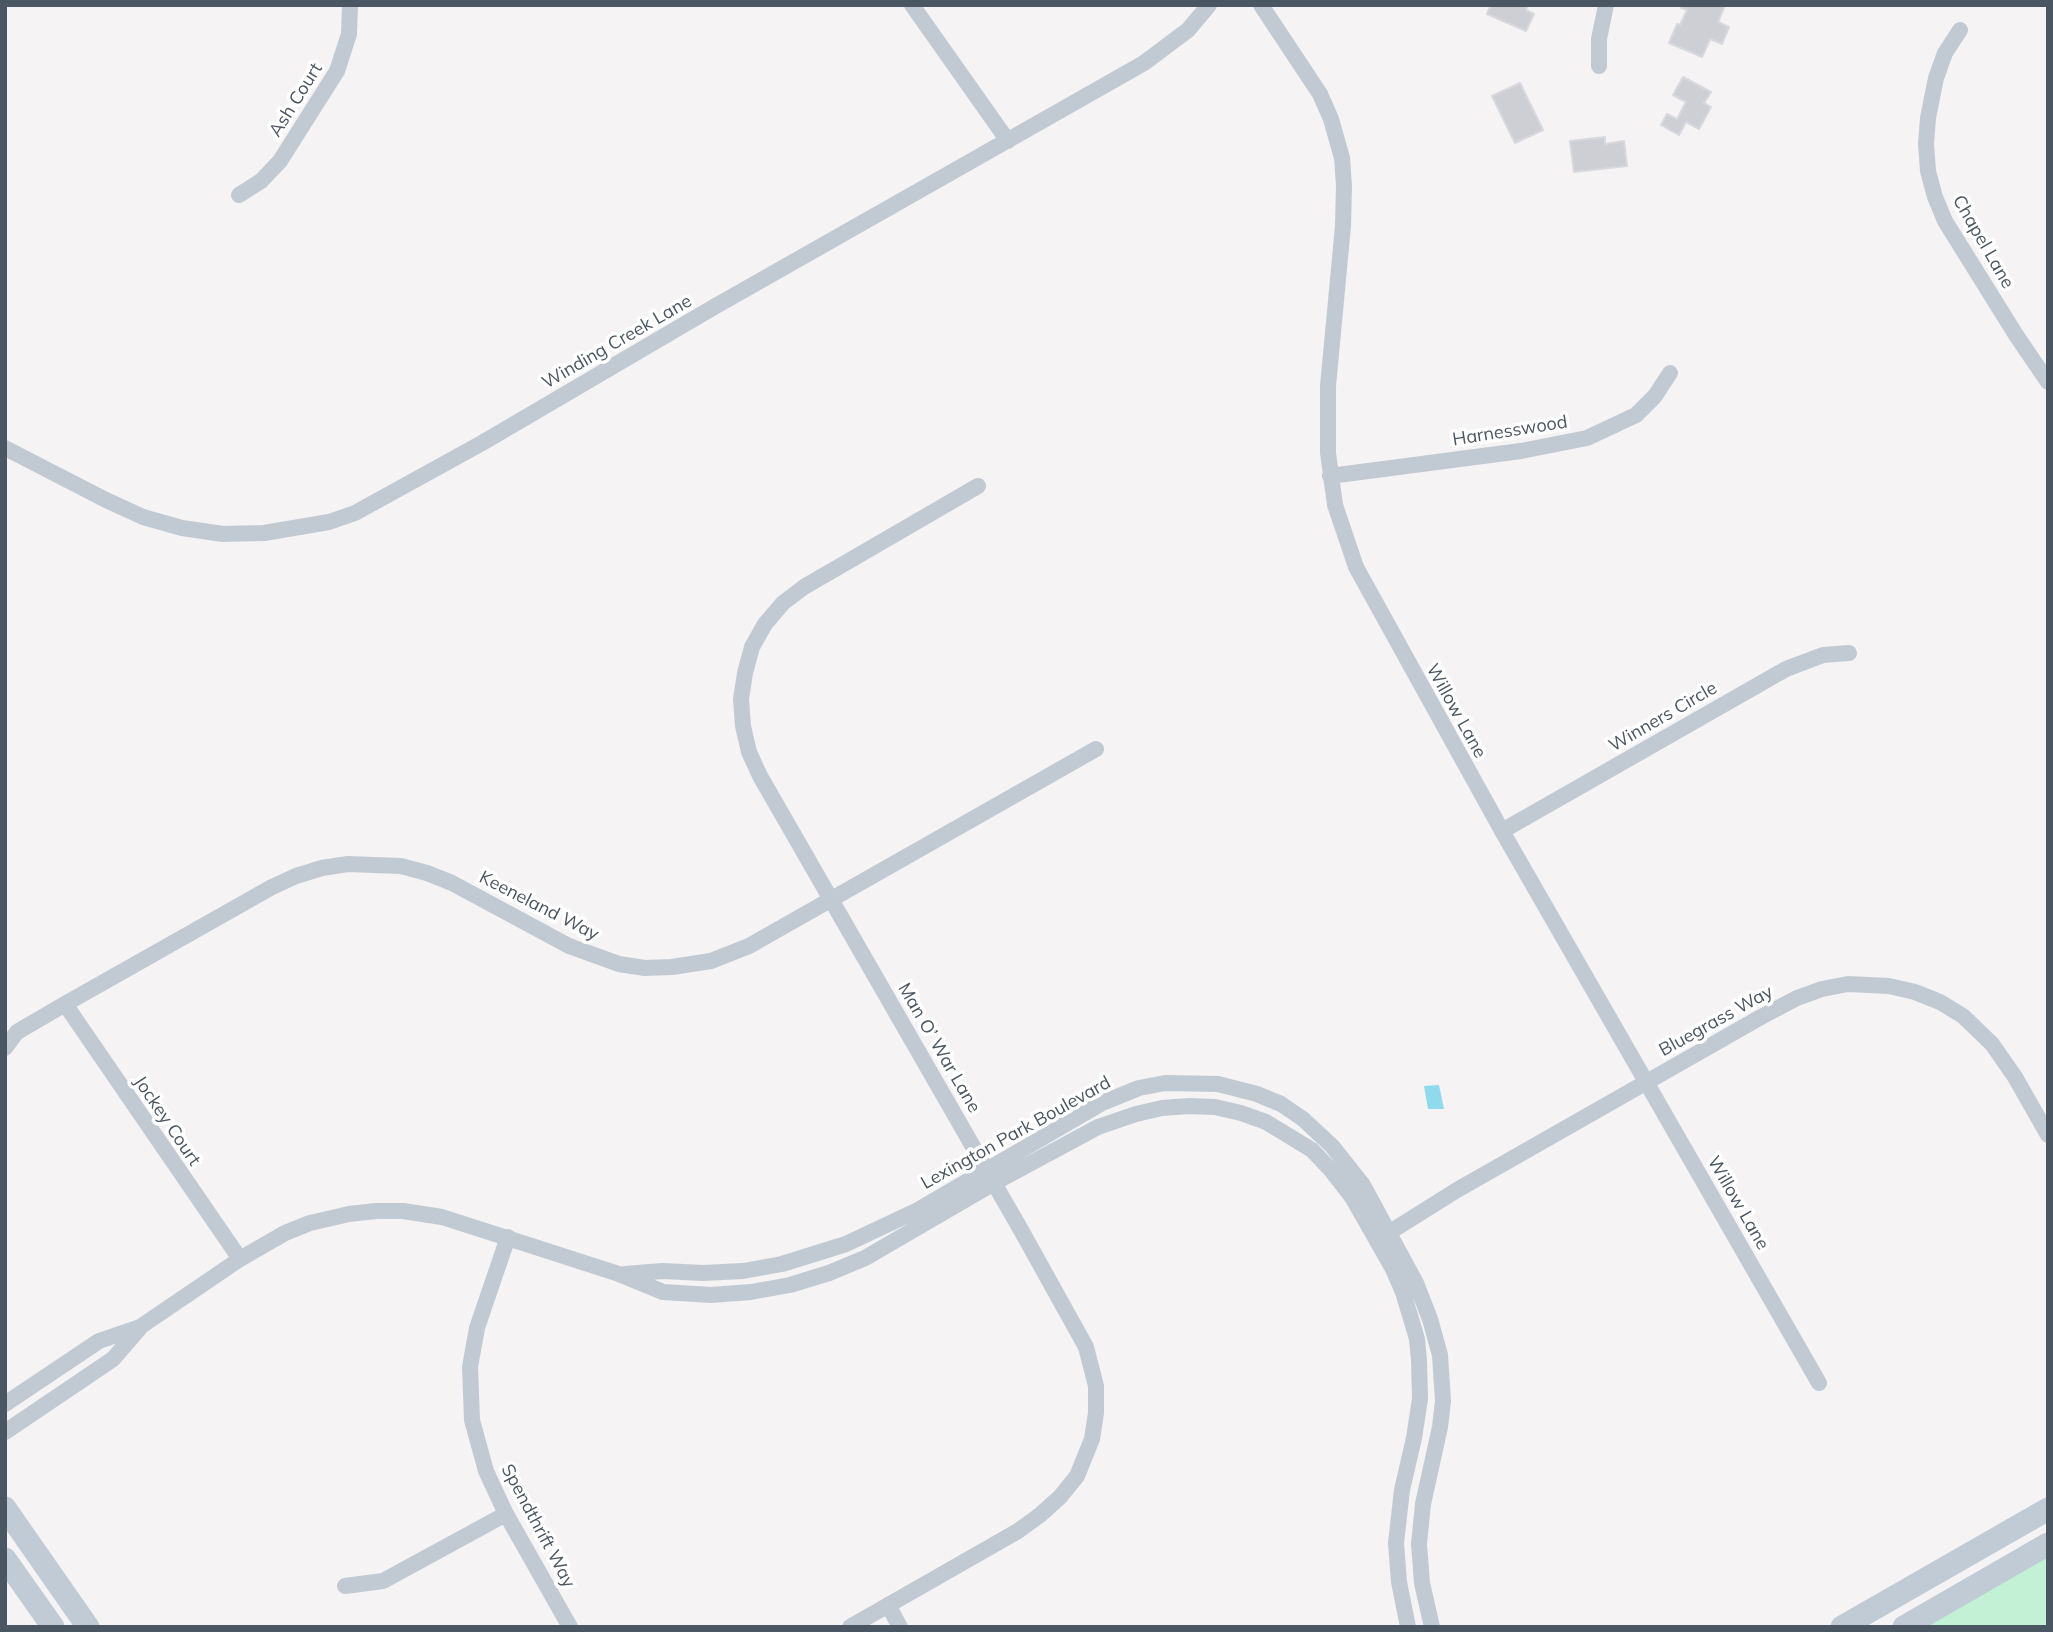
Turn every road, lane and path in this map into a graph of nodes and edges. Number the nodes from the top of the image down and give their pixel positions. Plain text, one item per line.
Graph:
1 (350, 5) edge
2 (912, 5) edge
3 (1209, 5) edge
4 (1261, 5) edge
5 (1606, 5) edge
6 (1959, 30) dead end
7 (1598, 66) dead end
8 (1008, 141) junction
9 (239, 195) dead end
10 (1670, 373) dead end
11 (2048, 382) edge
12 (5, 449) edge
13 (1330, 476) junction
14 (978, 486) dead end
15 (1849, 653) dead end
16 (1096, 750) dead end
17 (1502, 831) junction
18 (831, 900) junction
19 (65, 1003) junction
20 (5, 1048) edge
21 (1647, 1082) junction
22 (2048, 1135) edge
23 (990, 1176) junction
24 (1384, 1236) junction
25 (508, 1237) junction
26 (240, 1259) junction
27 (619, 1274) junction
28 (140, 1327) junction
29 (1819, 1383) dead end
30 (5, 1404) edge
31 (5, 1432) edge
32 (5, 1508) edge
33 (2048, 1509) edge
34 (506, 1514) junction
35 (2048, 1544) edge
36 (5, 1559) edge
37 (345, 1586) dead end
38 (888, 1605) junction
39 (52, 1627) edge
40 (88, 1627) edge
41 (570, 1627) edge
42 (850, 1627) edge
43 (900, 1627) edge
44 (1408, 1627) edge
45 (1432, 1627) edge
46 (1842, 1627) edge
47 (1904, 1627) edge

1 - 9 street, Ash Court
2 - 8 street
3 - 8 street, Winding Creek Lane
4 - 13 street, Willow Lane
5 - 7 street
6 - 11 street, Chapel Lane
8 - 12 street, Winding Creek Lane
10 - 13 street, Harnesswood
13 - 17 street, Willow Lane
14 - 18 street, Man O’ War Lane
15 - 17 street, Winners Circle
16 - 18 street, Keeneland Way
17 - 21 street, Willow Lane
18 - 19 street, Keeneland Way
18 - 23 street, Man O’ War Lane
19 - 20 street, Keeneland Way
19 - 26 street, Jockey Court
21 - 22 street, Bluegrass Way
21 - 24 street, Bluegrass Way
21 - 29 street, Willow Lane
23 - 24 street, Lexington Park Boulevard
23 - 24 street, Lexington Park Boulevard
23 - 27 street, Lexington Park Boulevard
23 - 27 street, Lexington Park Boulevard
23 - 38 street, Man O’ War Lane
24 - 44 street, Lexington Park Boulevard
24 - 45 street, Lexington Park Boulevard
25 - 26 street, Lexington Park Boulevard
25 - 27 street, Lexington Park Boulevard
25 - 34 street, Spendthrift Way
26 - 28 street, Lexington Park Boulevard
28 - 30 street, Lexington Park Boulevard
28 - 31 street, Lexington Park Boulevard
32 - 40 main road
33 - 46 main road
34 - 37 street
34 - 41 street, Spendthrift Way
35 - 47 main road
36 - 39 main road
38 - 42 street, Man O’ War Lane
38 - 43 street

